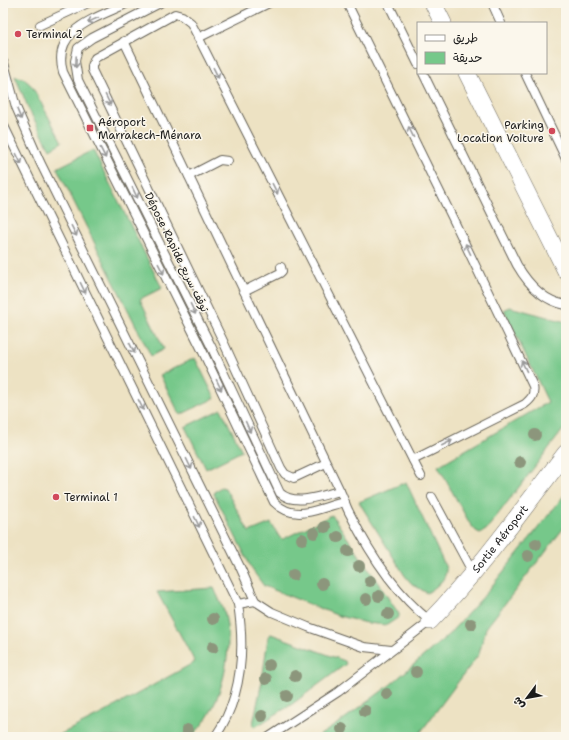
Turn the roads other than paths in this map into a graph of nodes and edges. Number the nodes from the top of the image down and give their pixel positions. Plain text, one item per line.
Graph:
1 (88, 3) edge
2 (128, 3) edge
3 (160, 3) edge
4 (269, 3) edge
5 (347, 3) edge
6 (388, 3) edge
7 (433, 3) edge
8 (492, 3) edge
9 (442, 22) edge
10 (502, 22) edge
11 (40, 25) dead end
12 (198, 38) junction
13 (124, 41) junction
14 (417, 62) edge
15 (4, 63) edge
16 (423, 74) edge
17 (468, 74) edge
18 (525, 74) edge
19 (3, 124) edge
20 (566, 159) edge
21 (228, 162) dead end
22 (189, 176) junction
23 (281, 267) dead end
24 (566, 270) edge
25 (244, 291) junction
26 (566, 305) edge
27 (566, 453) edge
28 (412, 460) junction
29 (326, 463) junction
30 (421, 476) dead end
31 (340, 492) junction
32 (432, 497) dead end
33 (345, 502) junction
34 (473, 574) junction
35 (255, 601) junction
36 (238, 604) junction
37 (430, 621) junction
38 (391, 650) junction
39 (215, 737) edge
40 (269, 737) edge

1 - 11 lane
2 -> 33 lane
3 -> 31 lane, Dépose Rapide توقف سريع
4 - 12 lane
28 -> 5 lane
6 - 14 lane
7 - 9 street
8 - 10 lane
12 - 13 lane
12 -> 28 lane
13 - 22 lane
13 -> 29 lane
15 -> 35 lane
16 - 26 lane
17 - 24 street
18 - 20 lane
19 -> 36 lane
21 - 22 lane
22 - 25 lane
23 - 25 lane
25 - 29 lane
27 - 34 street, Sortie Aéroport
28 - 30 lane
29 - 31 lane
31 - 33 lane
32 - 34 lane
33 - 37 lane
34 - 37 street, Sortie Aéroport
35 - 36 lane
35 - 38 lane
36 - 39 lane
37 - 38 lane
38 - 40 lane

